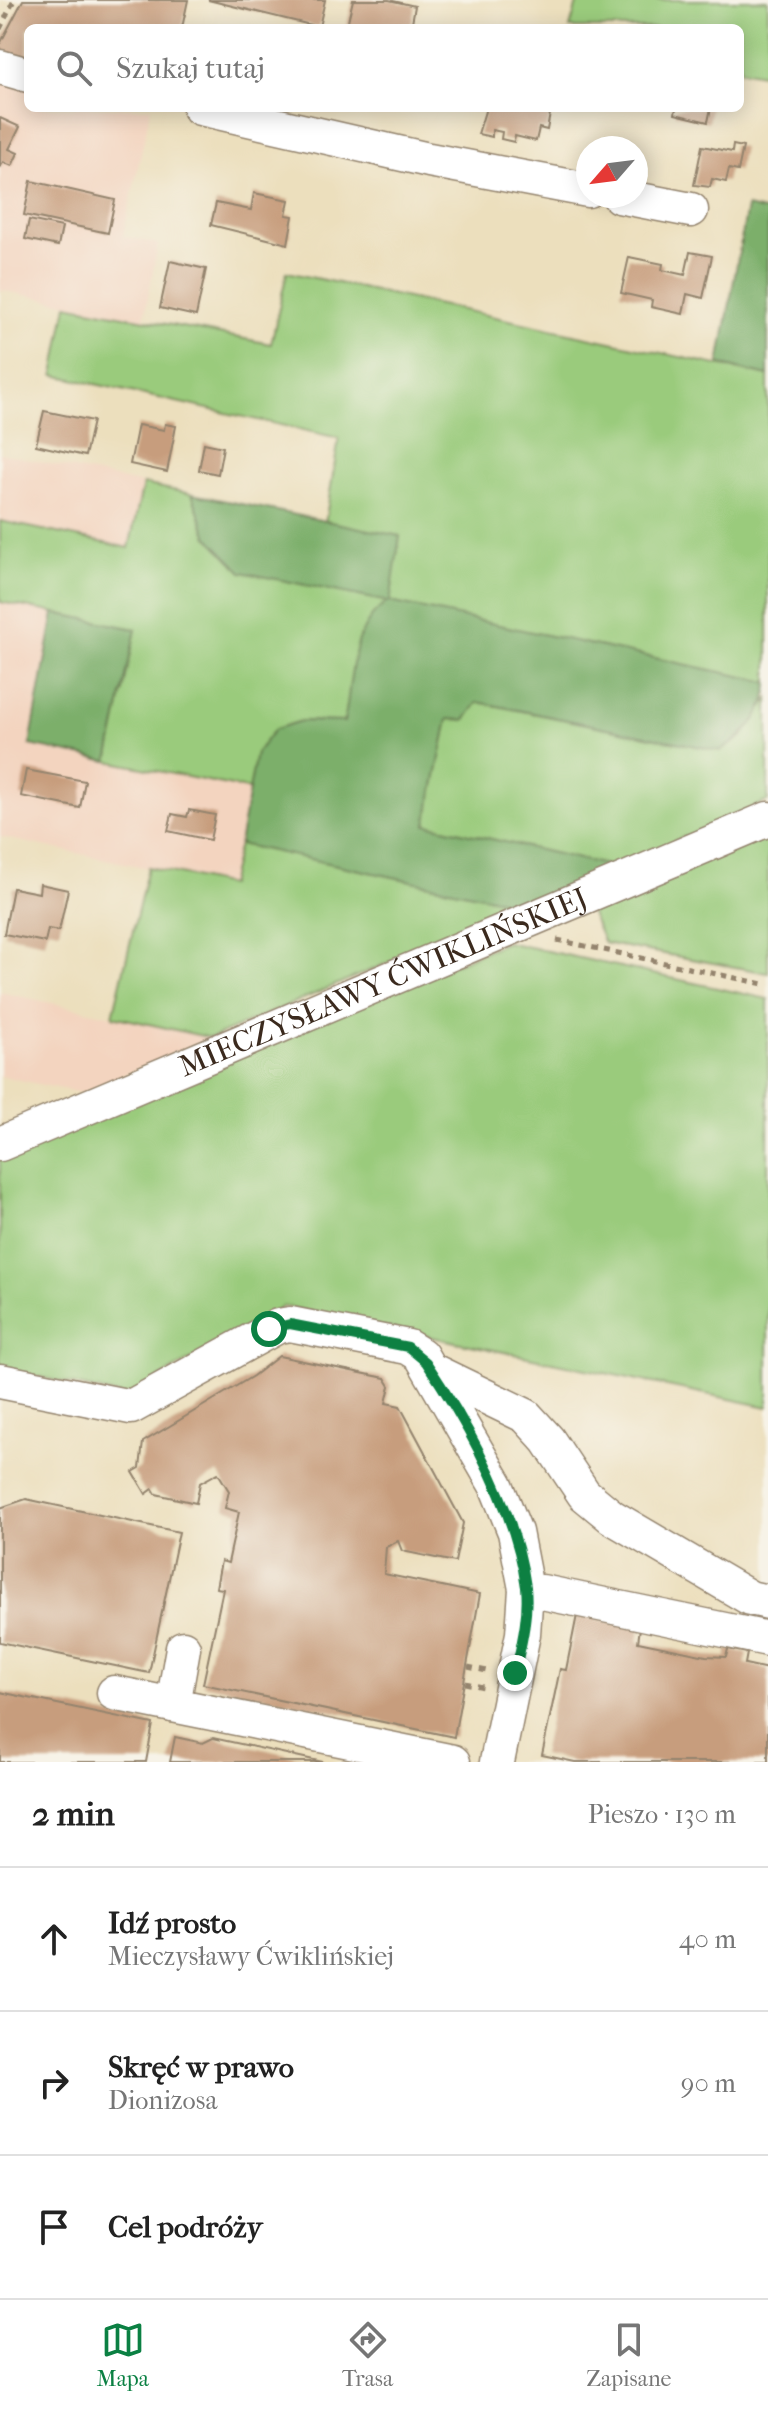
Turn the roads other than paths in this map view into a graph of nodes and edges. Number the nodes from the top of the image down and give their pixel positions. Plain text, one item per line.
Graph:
1 (0, 67) edge
2 (24, 74) edge
3 (218, 112) edge
4 (576, 188) edge
5 (648, 202) edge
6 (691, 210) dead end
7 (768, 819) edge
8 (0, 1144) edge
9 (427, 1363) junction
10 (0, 1381) edge
11 (542, 1592) dead end
12 (768, 1602) edge
13 (768, 1639) edge
14 (183, 1648) dead end
15 (114, 1693) dead end
16 (173, 1705) junction
17 (453, 1762) edge
18 (497, 1762) edge

1 - 2 street
3 - 4 street
5 - 6 street
7 - 8 street, MIECZYSŁAWY ĆWIKLIŃSKIEJ
9 - 10 street
9 - 12 street
9 - 18 street
11 - 13 street
14 - 16 street
15 - 16 street
16 - 17 street

